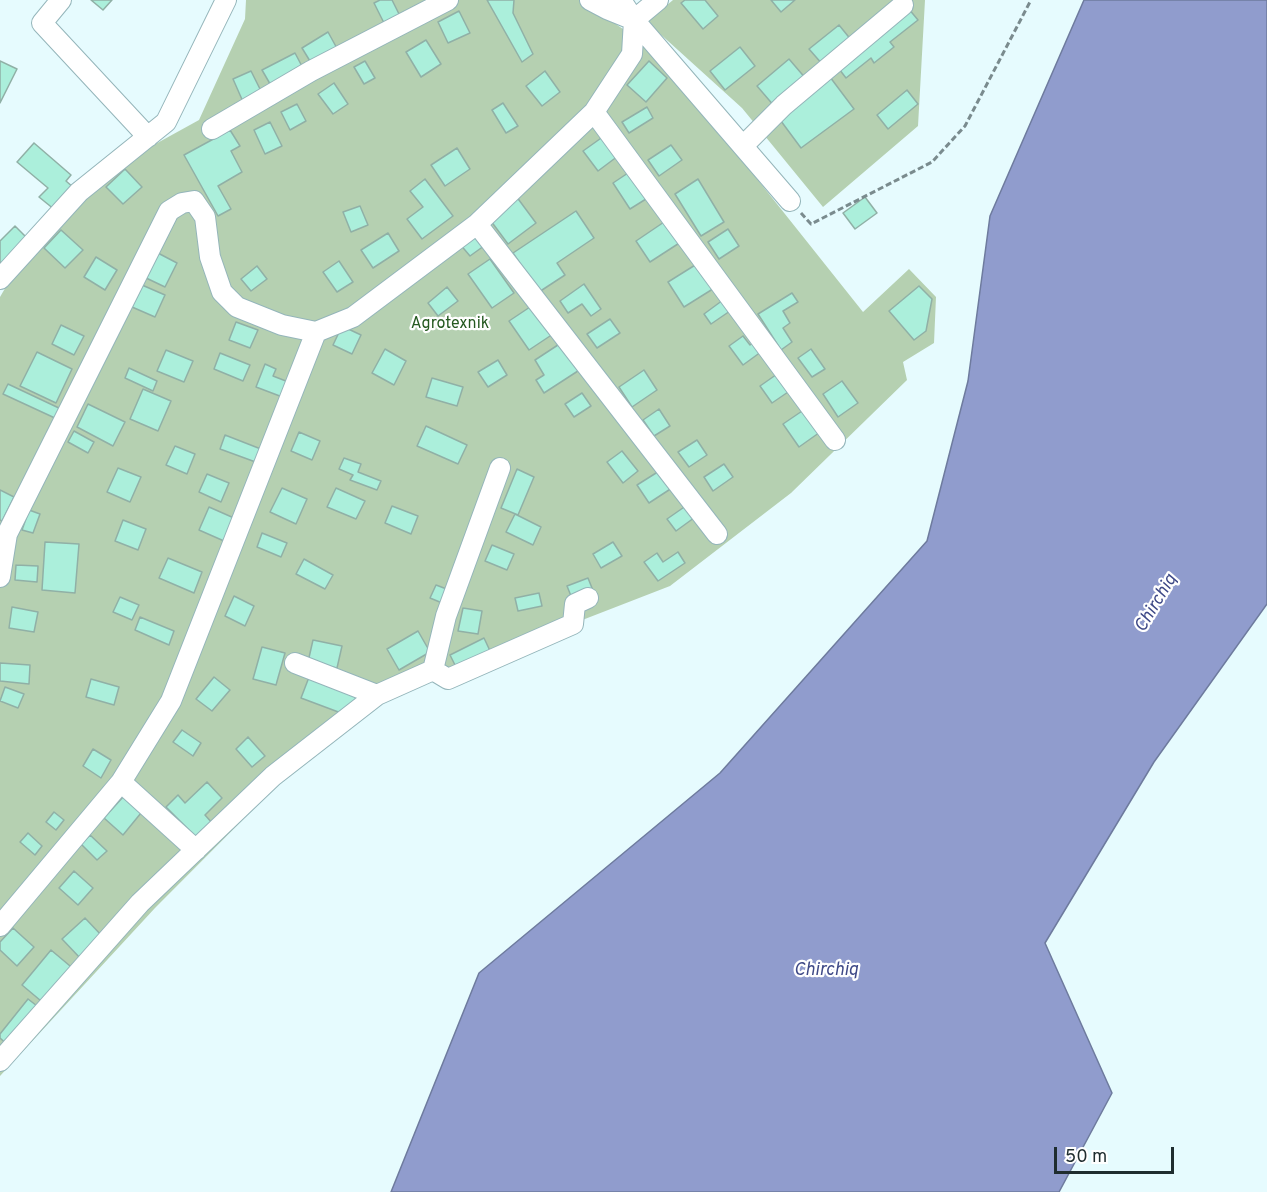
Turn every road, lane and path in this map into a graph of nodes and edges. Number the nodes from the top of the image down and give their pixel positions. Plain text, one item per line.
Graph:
1 (61, 0) edge
2 (226, 0) edge
3 (448, 0) edge
4 (590, 0) edge
5 (621, 0) edge
6 (658, 0) edge
7 (1031, 0) edge
8 (903, 5) dead end
9 (634, 20) junction
10 (594, 112) junction
11 (212, 129) dead end
12 (148, 137) junction
13 (743, 146) junction
14 (790, 201) joint
15 (477, 224) junction
16 (0, 279) edge
17 (316, 332) junction
18 (835, 440) dead end
19 (500, 468) dead end
20 (717, 534) dead end
21 (3, 541) edge
22 (0, 577) edge
23 (588, 598) dead end
24 (295, 663) dead end
25 (434, 670) junction
26 (377, 695) junction
27 (121, 782) junction
28 (196, 850) junction
29 (3, 915) edge
30 (0, 1061) edge

1 - 12 street
2 - 12 street
3 - 11 street
4 - 9 street
5 - 9 street
6 - 9 street
7 - 14 path
8 - 13 street
9 - 10 street
9 - 13 street
10 - 15 street
10 - 18 street
12 - 16 street
13 - 14 street
15 - 17 street
15 - 20 street
17 - 21 street
17 - 27 street
19 - 25 street
21 - 22 street
23 - 25 street
24 - 26 street
25 - 26 street
26 - 28 street
27 - 28 street
27 - 29 street
28 - 30 street

